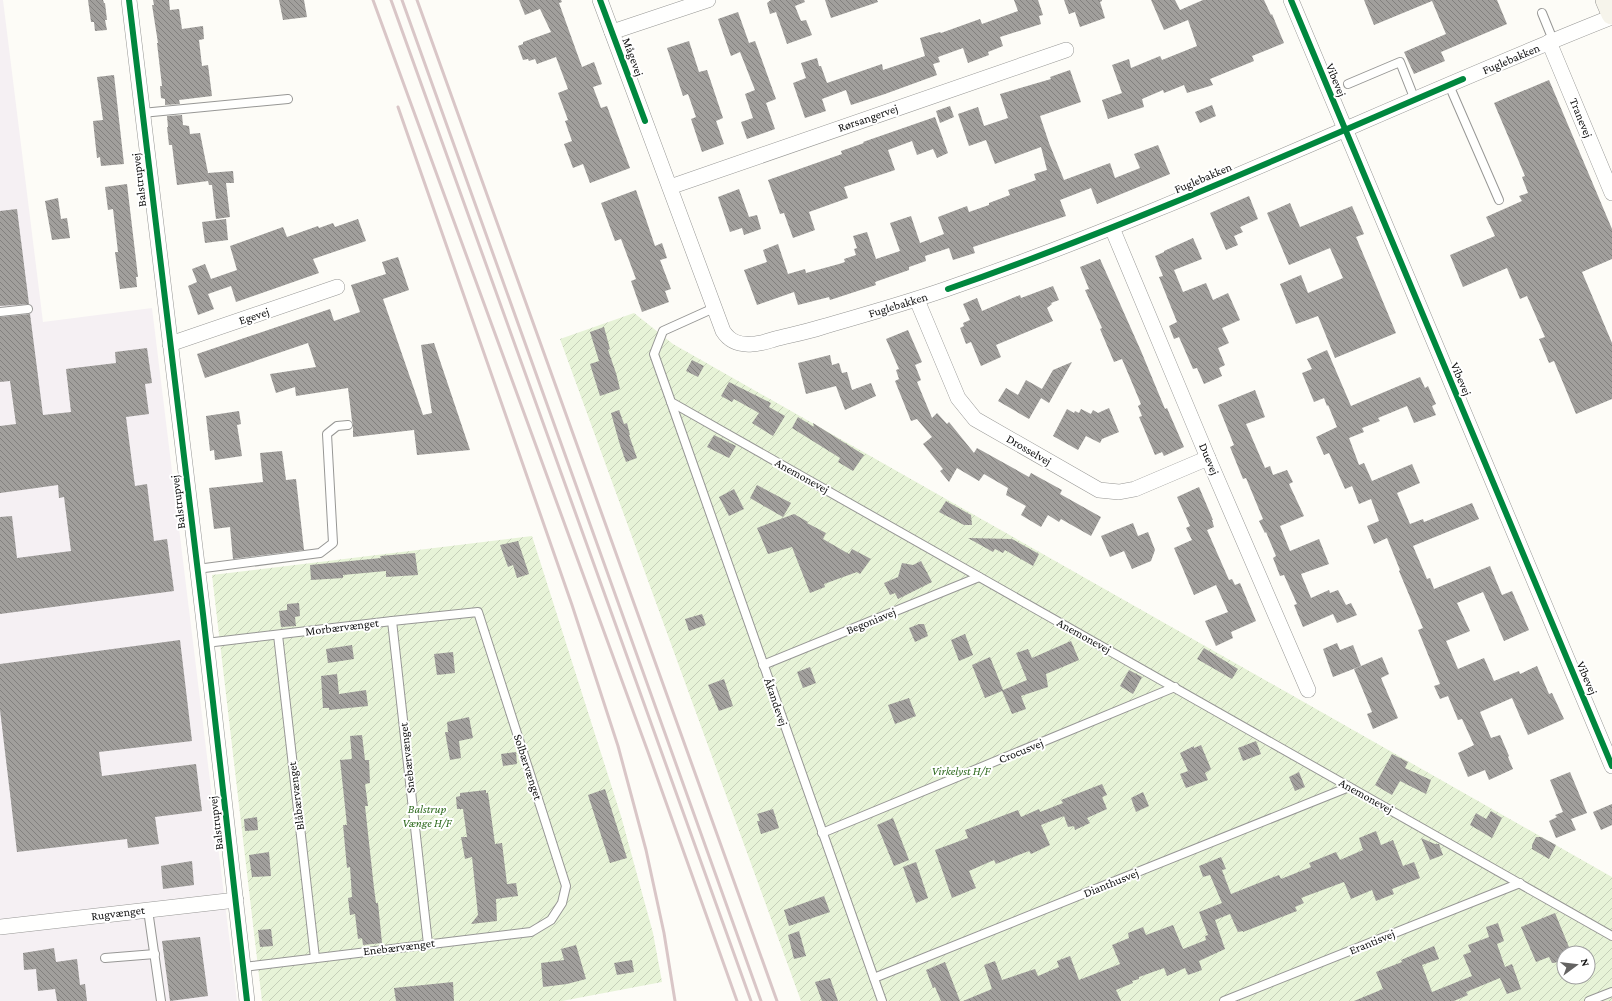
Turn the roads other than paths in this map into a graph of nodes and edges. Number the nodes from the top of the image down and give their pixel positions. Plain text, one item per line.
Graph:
1 (129, 0) edge
2 (600, 0) edge
3 (708, 0) edge
4 (1291, 0) edge
5 (1606, 0) edge
6 (1542, 13) dead end
7 (1612, 14) edge
8 (1612, 17) edge
9 (612, 32) junction
10 (1551, 41) junction
11 (1066, 50) dead end
12 (1348, 84) dead end
13 (1449, 85) junction
14 (288, 99) dead end
15 (1415, 100) junction
16 (142, 112) junction
17 (1345, 130) junction
18 (670, 187) junction
19 (1612, 193) edge
20 (1499, 200) dead end
21 (1112, 228) junction
22 (337, 287) dead end
23 (917, 300) junction
24 (714, 308) junction
25 (28, 309) dead end
26 (0, 312) edge
27 (734, 342) joint
28 (170, 344) junction
29 (671, 402) junction
30 (348, 425) dead end
31 (1208, 458) junction
32 (197, 569) junction
33 (979, 576) junction
34 (478, 612) joint
35 (392, 621) junction
36 (278, 635) junction
37 (206, 643) junction
38 (763, 664) junction
39 (1175, 687) junction
40 (1308, 690) dead end
41 (1612, 766) edge
42 (1348, 787) junction
43 (822, 833) junction
44 (1520, 883) junction
45 (236, 900) junction
46 (148, 910) junction
47 (551, 920) joint
48 (0, 927) edge
49 (1612, 936) edge
50 (428, 944) junction
51 (155, 954) junction
52 (104, 958) dead end
53 (315, 958) junction
54 (244, 967) junction
55 (874, 978) junction
56 (1612, 992) edge
57 (161, 1001) edge
58 (247, 1001) edge
59 (882, 1001) edge
60 (1224, 1001) edge
61 (1589, 1001) edge

1 - 16 street, Balstrupvej
2 - 9 street, Mågevej
3 - 9 street
4 - 17 street, Vibevej
5 - 7 street
6 - 10 lane
8 - 10 street, Fuglebakken
9 - 18 street, Mågevej
10 - 13 street, Fuglebakken
10 - 19 street, Tranevej
11 - 18 street, Rørsangervej
12 - 15 lane
13 - 15 street, Fuglebakken
13 - 20 lane
14 - 16 lane
15 - 17 street, Fuglebakken
16 - 28 street, Balstrupvej
17 - 21 street, Fuglebakken
17 - 41 street, Vibevej
18 - 24 street, Mågevej
21 - 23 street, Fuglebakken
21 - 31 street, Duevej
22 - 28 street, Egevej
23 - 27 street, Fuglebakken
23 - 31 street, Drosselvej
24 - 27 street, Mågevej
24 - 29 lane
25 - 26 lane
28 - 32 street, Balstrupvej
29 - 33 lane, Anemonevej
29 - 38 lane, Åkandevej
30 - 32 lane
31 - 40 street, Duevej
32 - 37 street, Balstrupvej
33 - 38 lane, Begoniavej
33 - 39 lane, Anemonevej
34 - 35 lane, Morbærvænget
34 - 47 lane, Solbærvænget
35 - 36 lane, Morbærvænget
35 - 50 lane, Snebærvænget
36 - 37 lane, Morbærvænget
36 - 53 lane, Blåbærvænget
37 - 45 street, Balstrupvej
38 - 43 lane, Åkandevej
39 - 42 lane, Anemonevej
39 - 43 lane, Crocusvej
42 - 44 lane, Anemonevej
42 - 55 lane, Dianthusvej
43 - 55 lane, Åkandevej
44 - 49 lane, Anemonevej
44 - 60 lane, Erantisvej
45 - 46 street, Rugvænget
45 - 54 street, Balstrupvej
46 - 48 street, Rugvænget
46 - 51 lane
47 - 50 lane, Enebærvænget
50 - 53 lane, Enebærvænget
51 - 52 lane
51 - 57 lane
53 - 54 lane, Enebærvænget
54 - 58 street, Balstrupvej
55 - 59 lane, Åkandevej
56 - 61 lane

